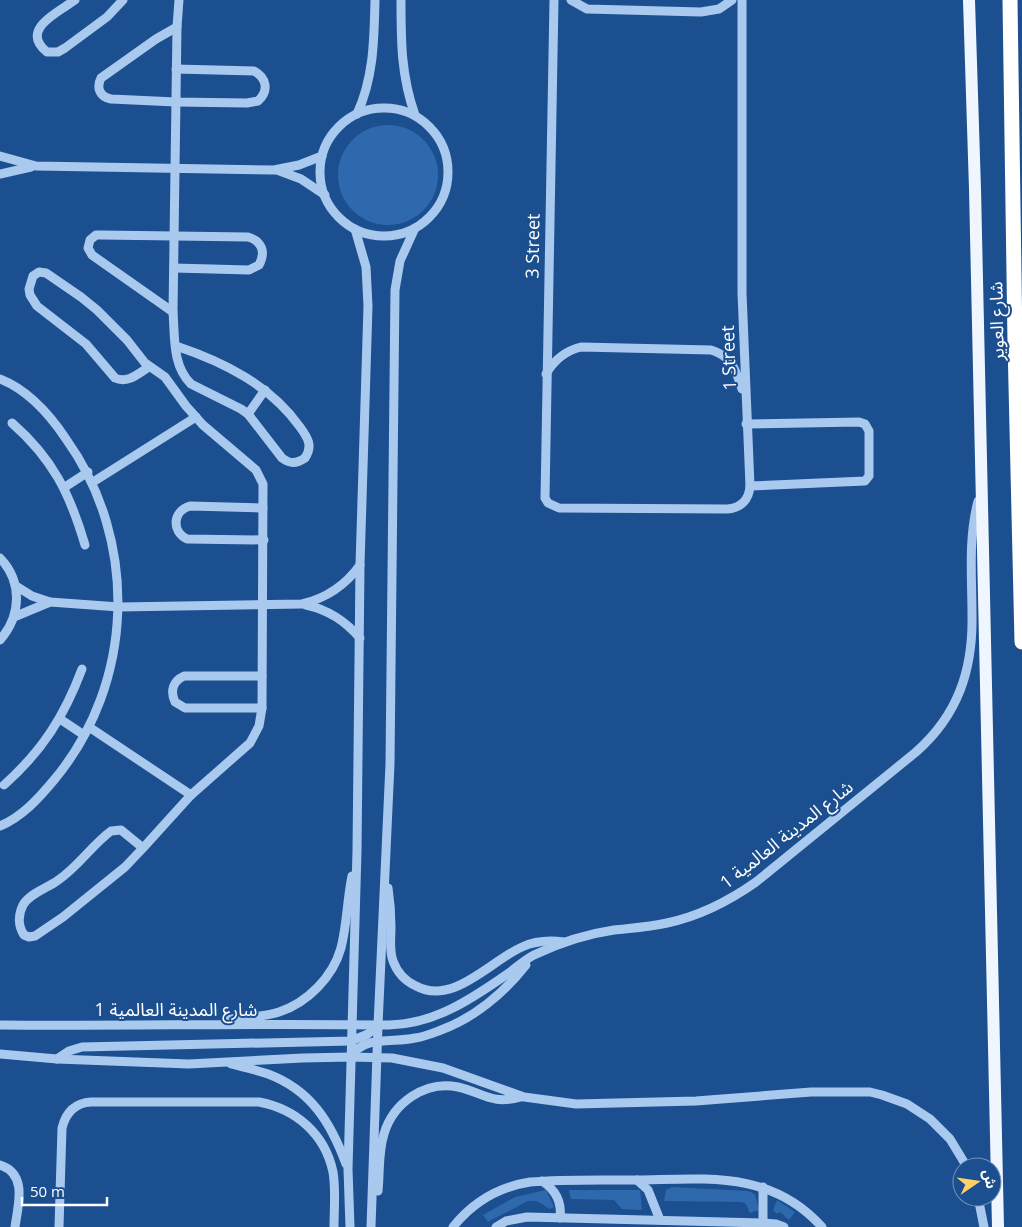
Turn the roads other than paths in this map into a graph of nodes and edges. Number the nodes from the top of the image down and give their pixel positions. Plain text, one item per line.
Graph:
1 (76, 0) edge
2 (124, 0) edge
3 (179, 0) edge
4 (375, 0) edge
5 (401, 0) edge
6 (554, 0) edge
7 (571, 0) edge
8 (732, 0) edge
9 (742, 0) edge
10 (969, 0) edge
11 (1010, 0) edge
12 (177, 27) junction
13 (176, 69) junction
14 (176, 102) junction
15 (357, 114) junction
16 (415, 116) junction
17 (0, 156) edge
18 (322, 156) junction
19 (36, 166) junction
20 (176, 169) junction
21 (274, 170) junction
22 (0, 174) edge
23 (325, 195) junction
24 (415, 228) junction
25 (355, 229) junction
26 (175, 235) junction
27 (174, 268) junction
28 (173, 312) junction
29 (176, 346) junction
30 (149, 367) junction
31 (546, 374) junction
32 (0, 379) edge
33 (266, 390) junction
34 (745, 397) junction
35 (248, 414) junction
36 (196, 417) junction
37 (12, 423) dead end
38 (746, 424) junction
39 (88, 472) junction
40 (93, 482) junction
41 (750, 486) junction
42 (64, 487) junction
43 (982, 489) junction
44 (263, 508) junction
45 (264, 540) junction
46 (85, 545) dead end
47 (0, 558) edge
48 (360, 565) junction
49 (16, 586) junction
50 (50, 602) junction
51 (263, 604) junction
52 (302, 604) junction
53 (119, 607) junction
54 (14, 617) junction
55 (360, 638) junction
56 (0, 640) edge
57 (1022, 642) edge
58 (82, 669) dead end
59 (262, 676) junction
60 (262, 708) junction
61 (60, 719) junction
62 (89, 727) junction
63 (84, 736) junction
64 (4, 785) dead end
65 (191, 795) junction
66 (0, 826) edge
67 (144, 848) junction
68 (357, 852) junction
69 (385, 868) junction
70 (565, 942) junction
71 (532, 956) junction
72 (188, 1024) junction
73 (352, 1024) junction
74 (0, 1025) edge
75 (378, 1025) junction
76 (352, 1041) junction
77 (378, 1042) junction
78 (0, 1054) edge
79 (351, 1057) junction
80 (378, 1057) junction
81 (57, 1059) junction
82 (222, 1062) junction
83 (524, 1097) junction
84 (962, 1157) edge
85 (0, 1165) edge
86 (348, 1169) junction
87 (638, 1180) junction
88 (542, 1181) junction
89 (763, 1187) junction
90 (980, 1207) edge
91 (560, 1218) junction
92 (660, 1220) junction
93 (371, 1222) edge
94 (739, 1225) edge
95 (763, 1225) edge
96 (15, 1227) edge
97 (59, 1227) edge
98 (334, 1227) edge
99 (350, 1227) edge
100 (453, 1227) edge
101 (496, 1227) edge
102 (784, 1227) edge
103 (822, 1227) edge
104 (984, 1227) edge
105 (998, 1227) edge

1 - 2 street
3 - 12 street
4 - 15 street
5 - 16 street
6 - 31 street, 3 Street
7 - 8 street
9 - 34 street, 1 Street
10 - 43 main road
11 - 57 highway, شارع العوير
12 - 13 street
12 - 14 street
13 - 14 street
13 - 14 street
14 - 20 street
15 - 16 street
15 - 18 street
16 - 24 street
17 - 19 street
18 - 21 street
18 - 23 street
19 - 20 street
19 - 22 street
20 - 21 street
20 - 26 street
21 - 23 street
23 - 25 street
24 - 25 street
24 - 69 street
25 - 48 street
26 - 27 street
26 - 27 street
26 - 28 street
27 - 28 street
28 - 29 street
29 - 33 street
29 - 35 street
30 - 30 street
30 - 36 street
31 - 34 street
31 - 41 street, 3 Street
32 - 39 street
33 - 35 street
33 - 35 street
34 - 38 street, 1 Street
36 - 40 street
36 - 44 street
37 - 42 street
38 - 41 street, 1 Street
38 - 41 street
39 - 40 street
39 - 42 street
40 - 53 street
42 - 46 street
43 - 70 street, شارع المدينة العالمية 1
43 - 105 main road
44 - 45 street
44 - 45 street
45 - 51 street
47 - 49 street
48 - 52 street
48 - 55 street
49 - 50 street
49 - 54 street
50 - 53 street
50 - 54 street
51 - 52 street
51 - 53 street
51 - 59 street
52 - 55 street
53 - 62 street
54 - 56 street
55 - 68 street
58 - 61 street
59 - 60 street
59 - 60 street
60 - 65 street
61 - 63 street
61 - 64 street
62 - 63 street
62 - 65 street
63 - 66 street
65 - 67 street
67 - 67 street
68 - 72 street
68 - 73 street
69 - 70 street
69 - 75 street
70 - 71 street, شارع المدينة العالمية 1
71 - 75 street, شارع المدينة العالمية 1
71 - 77 street
72 - 73 street, شارع المدينة العالمية 1
72 - 74 street, شارع المدينة العالمية 1
73 - 75 street, شارع المدينة العالمية 1
73 - 76 street
75 - 76 street
75 - 77 street
76 - 79 street
76 - 81 street
77 - 79 street
77 - 80 street
78 - 81 street
79 - 80 street
79 - 82 street
79 - 86 street
80 - 83 street
80 - 93 street
81 - 82 street
82 - 86 street
83 - 84 street
83 - 93 street
85 - 96 street
86 - 99 street
87 - 88 street
87 - 89 street
87 - 92 street
88 - 91 street
88 - 100 street
89 - 95 street
89 - 103 street
90 - 104 street
91 - 92 street
91 - 101 street
92 - 94 street
94 - 95 street
95 - 102 street
97 - 98 street

